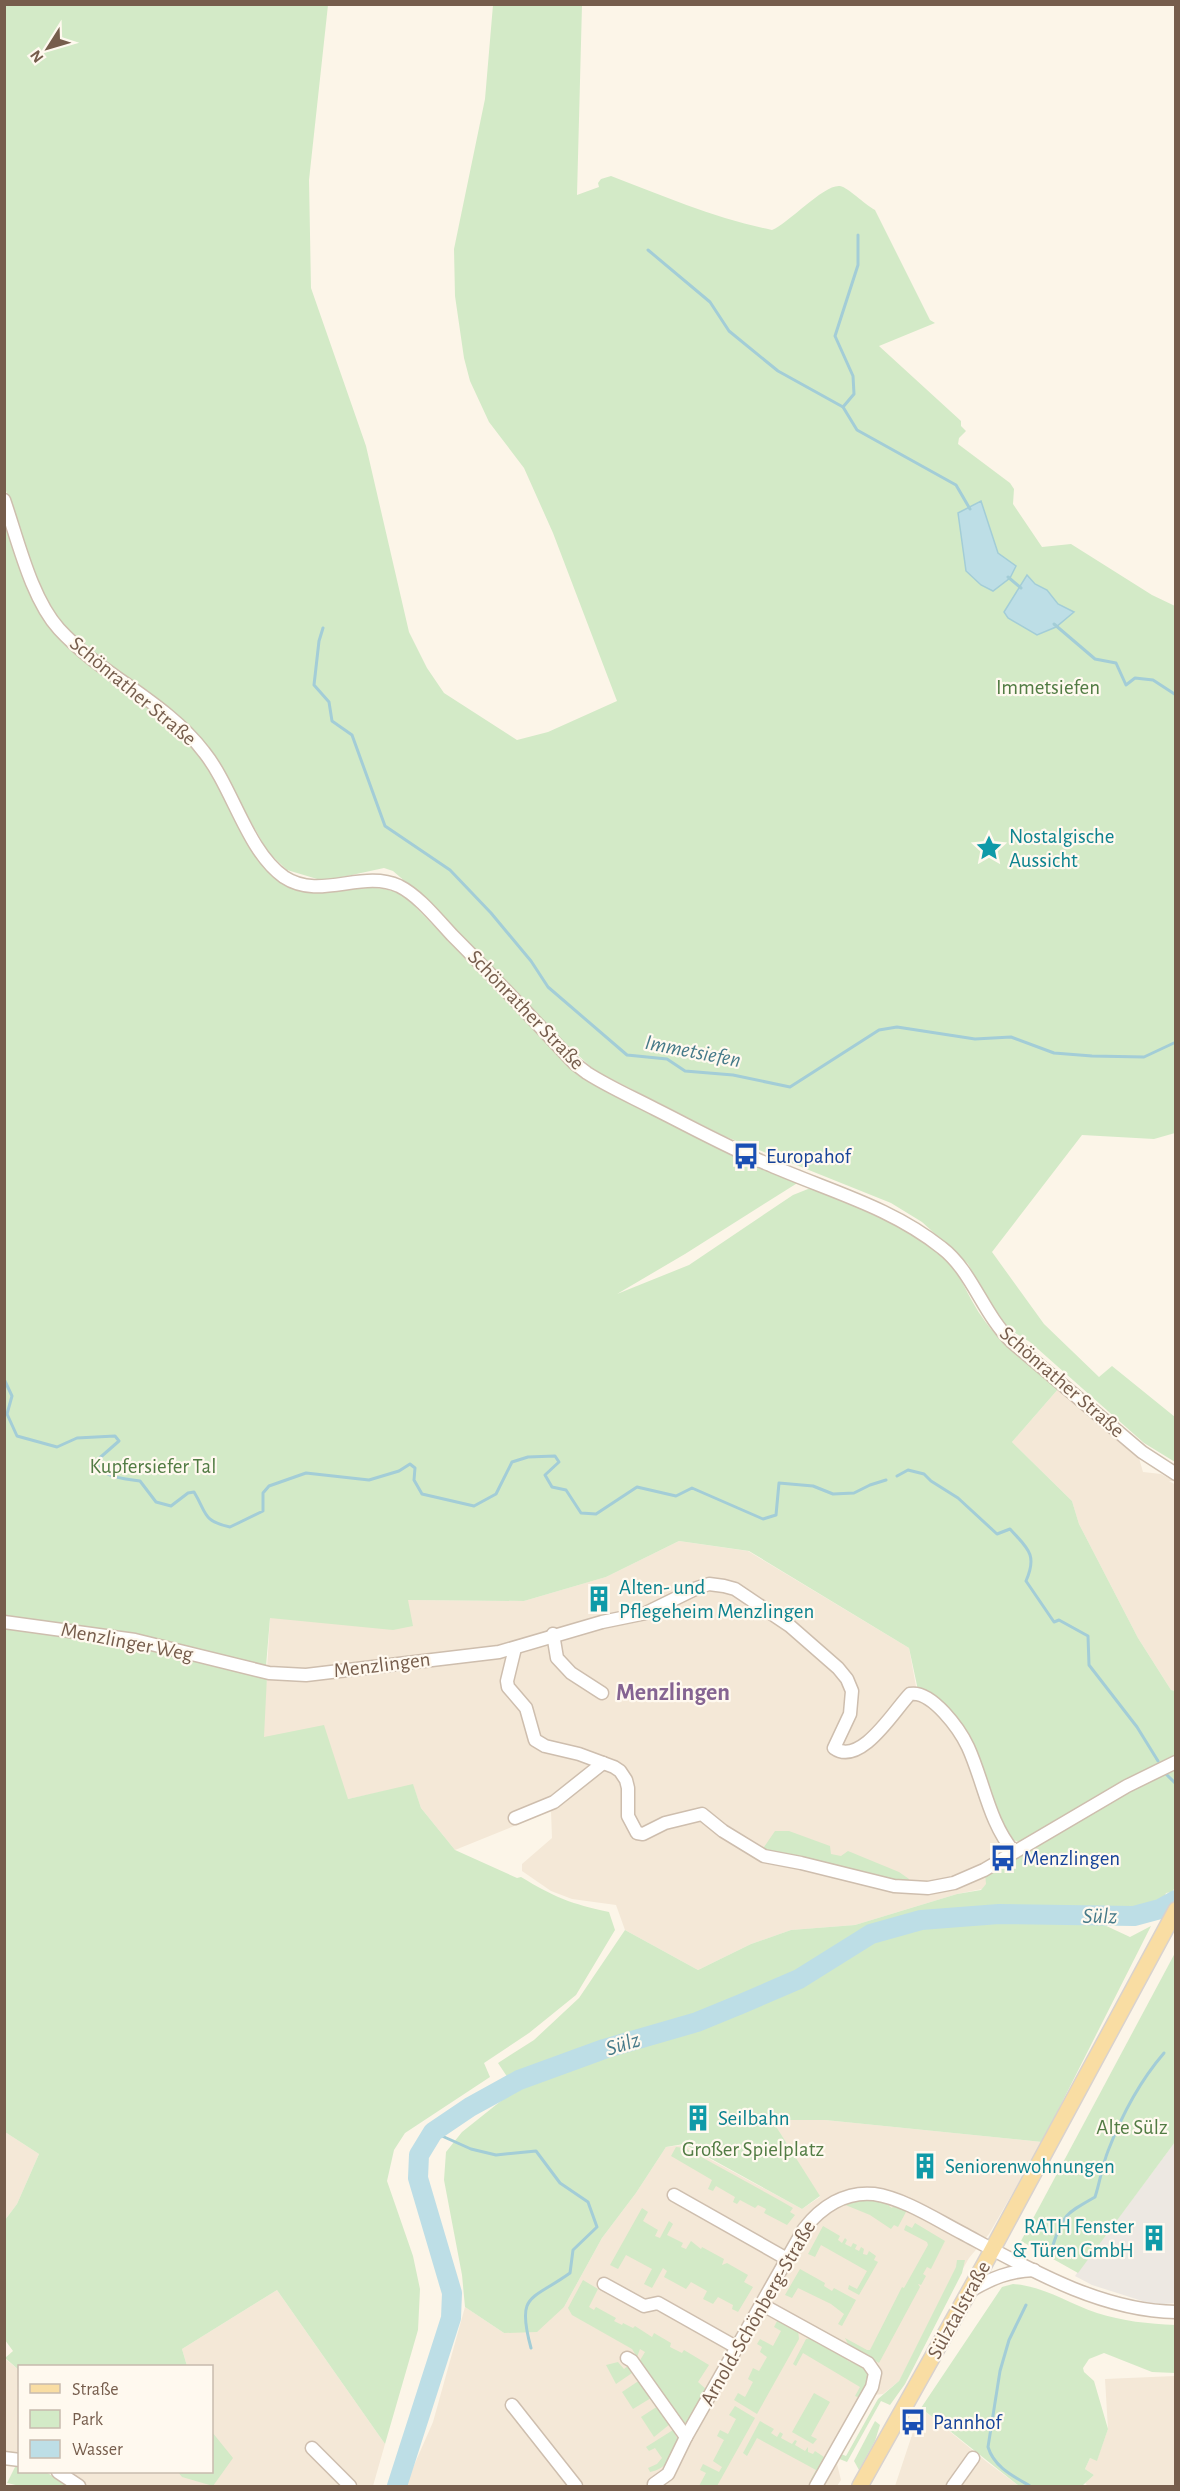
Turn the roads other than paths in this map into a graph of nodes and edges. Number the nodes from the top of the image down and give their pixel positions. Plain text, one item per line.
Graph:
1 (4, 500) edge
2 (1176, 1474) edge
3 (4, 1622) edge
4 (553, 1634) junction
5 (515, 1648) junction
6 (249, 1668) joint
7 (602, 1693) dead end
8 (1176, 1762) edge
9 (603, 1763) junction
10 (515, 1818) dead end
11 (1014, 1852) junction
12 (1176, 1910) edge
13 (674, 2195) dead end
14 (993, 2249) junction
15 (787, 2259) junction
16 (1035, 2270) junction
17 (604, 2284) dead end
18 (970, 2291) junction
19 (761, 2304) junction
20 (1176, 2312) edge
21 (736, 2347) junction
22 (627, 2358) dead end
23 (512, 2404) dead end
24 (686, 2437) junction
25 (312, 2448) dead end
26 (973, 2458) dead end
27 (59, 2473) edge
28 (654, 2485) edge
29 (860, 2486) edge
30 (79, 2487) edge
31 (350, 2487) edge
32 (576, 2487) edge
33 (816, 2487) edge
34 (953, 2487) edge

1 - 2 street, Schönrather Straße
3 - 6 street, Menzlinger Weg
4 - 5 street, Menzlingen
4 - 7 street
4 - 11 street, Menzlingen
5 - 6 street, Menzlingen
5 - 9 street
8 - 11 street
9 - 10 street
9 - 11 street
12 - 14 main road, Sülztalstraße
13 - 15 street
14 - 15 street, Arnold-Schönberg-Straße
14 - 16 street, Arnold-Schönberg-Straße
14 - 18 main road, Sülztalstraße
15 - 19 street, Arnold-Schönberg-Straße
16 - 18 street
16 - 20 street, Arnold-Schönberg-Straße
17 - 21 street
18 - 29 main road, Sülztalstraße
19 - 21 street, Arnold-Schönberg-Straße
19 - 33 street
21 - 24 street, Arnold-Schönberg-Straße
22 - 24 street
23 - 32 street
24 - 28 street, Arnold-Schönberg-Straße
25 - 31 street
26 - 34 street
27 - 30 street

